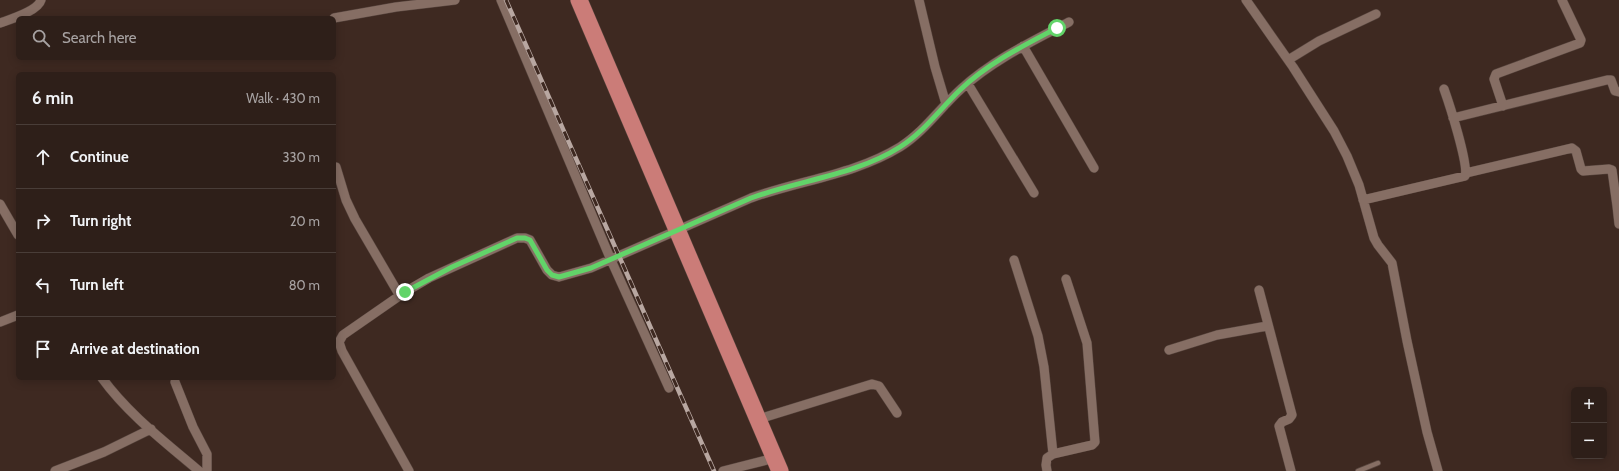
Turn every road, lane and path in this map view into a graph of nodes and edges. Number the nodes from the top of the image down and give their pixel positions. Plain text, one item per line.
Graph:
1 (41, 0) edge
2 (455, 0) edge
3 (501, 0) edge
4 (579, 0) edge
5 (919, 0) edge
6 (1246, 0) edge
7 (1562, 0) edge
8 (1376, 14) dead end
9 (16, 16) edge
10 (17, 16) edge
11 (336, 18) edge
12 (1069, 22) dead end
13 (0, 23) edge
14 (1023, 46) junction
15 (1288, 60) junction
16 (968, 84) junction
17 (1444, 89) dead end
18 (1619, 92) edge
19 (946, 104) junction
20 (1503, 106) junction
21 (1454, 118) junction
22 (336, 167) dead end
23 (1094, 168) dead end
24 (1466, 173) junction
25 (1034, 193) dead end
26 (1363, 200) junction
27 (0, 204) edge
28 (1618, 206) edge
29 (1619, 224) edge
30 (678, 230) junction
31 (16, 232) edge
32 (611, 260) junction
33 (1014, 260) dead end
34 (1066, 279) dead end
35 (1259, 290) dead end
36 (400, 296) junction
37 (16, 316) edge
38 (0, 322) edge
39 (1267, 326) junction
40 (1170, 350) dead end
41 (103, 380) edge
42 (175, 382) dead end
43 (669, 388) dead end
44 (897, 414) dead end
45 (759, 419) junction
46 (151, 429) junction
47 (1053, 454) junction
48 (1378, 463) dead end
49 (777, 465) edge
50 (55, 471) edge
51 (199, 471) edge
52 (207, 471) edge
53 (409, 471) edge
54 (724, 471) edge
55 (1048, 471) edge
56 (1292, 471) edge
57 (1358, 471) edge
58 (1438, 471) edge

1 - 10 street
2 - 11 street
3 - 32 street
4 - 30 highway
5 - 19 street
6 - 15 street
7 - 20 street
8 - 15 street
9 - 13 street
12 - 14 street
14 - 16 street
14 - 23 street
15 - 26 street
16 - 19 street
16 - 25 street
17 - 21 street
18 - 20 street
19 - 30 street
20 - 21 street
21 - 24 street
22 - 36 street
24 - 26 street
24 - 28 street
26 - 58 street
27 - 31 street
28 - 29 street
30 - 32 street
30 - 45 highway
32 - 36 street
32 - 43 street
33 - 47 street
34 - 47 street
35 - 39 street
36 - 53 street
37 - 38 street
39 - 40 street
39 - 56 street
41 - 46 street
42 - 52 street
44 - 45 street
45 - 49 highway
46 - 50 street
46 - 51 street
47 - 55 street
48 - 57 lane
49 - 54 street

